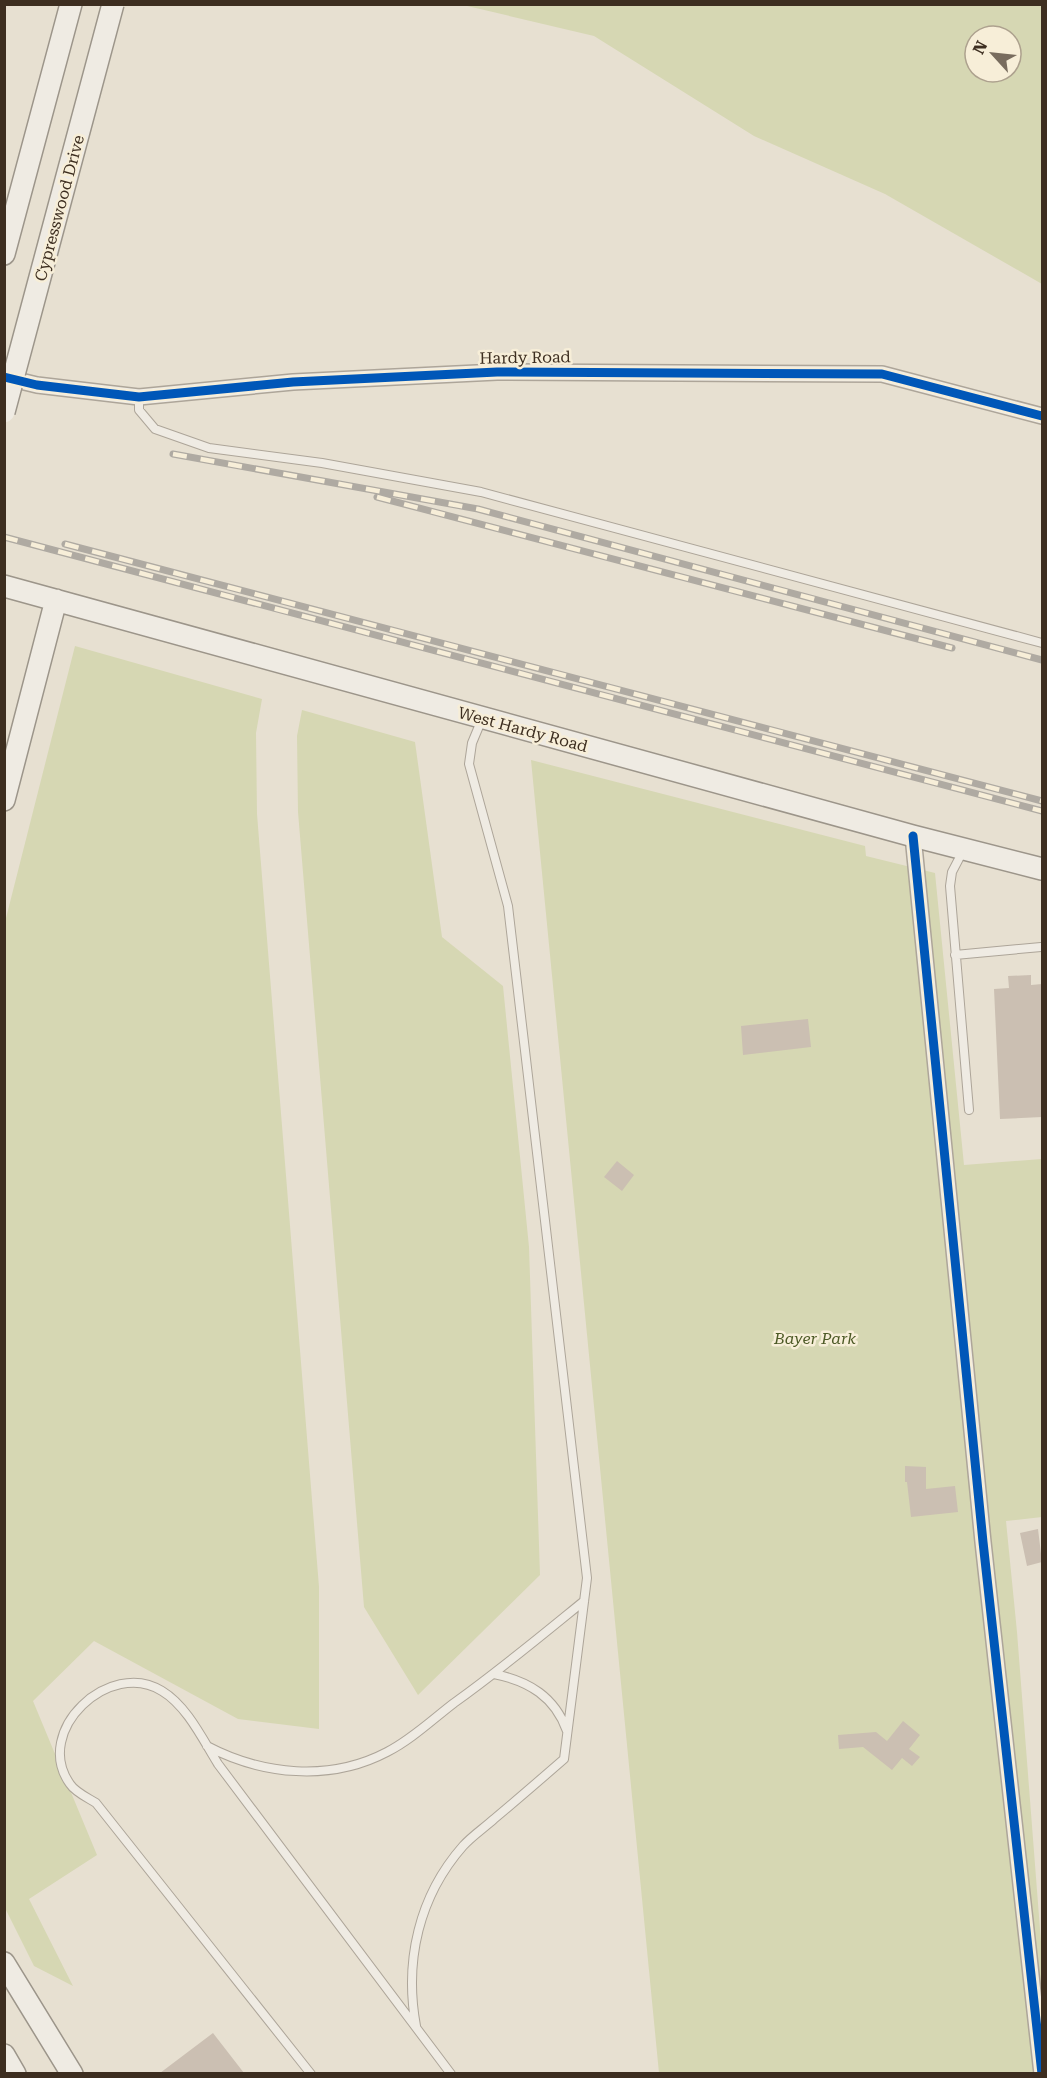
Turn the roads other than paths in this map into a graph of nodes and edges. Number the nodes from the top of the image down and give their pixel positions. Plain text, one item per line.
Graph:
1 (71, 4) edge
2 (113, 4) edge
3 (4, 254) edge
4 (4, 377) edge
5 (139, 397) junction
6 (4, 412) edge
7 (1042, 416) edge
8 (4, 586) edge
9 (56, 600) junction
10 (1042, 643) edge
11 (483, 718) junction
12 (4, 800) edge
13 (913, 836) junction
14 (964, 849) junction
15 (1042, 869) edge
16 (1041, 947) dead end
17 (955, 955) junction
18 (969, 1110) dead end
19 (584, 1601) junction
20 (494, 1674) junction
21 (568, 1732) junction
22 (206, 1746) junction
23 (4, 1963) edge
24 (416, 2026) junction
25 (4, 2055) edge
26 (15, 2073) edge
27 (72, 2073) edge
28 (312, 2073) edge
29 (451, 2073) edge
30 (1042, 2073) edge

1 - 3 main road
2 - 6 main road, Cypresswood Drive, bridge
4 - 5 street, Hardy Road
5 - 7 street, Hardy Road
5 - 10 lane
8 - 9 main road, West Hardy Road
9 - 11 main road, West Hardy Road
9 - 12 main road
11 - 13 main road, West Hardy Road
11 - 19 lane
13 - 14 main road, West Hardy Road
13 - 30 street
14 - 15 main road, West Hardy Road
14 - 17 lane
16 - 17 lane
17 - 18 lane
19 - 20 lane
19 - 21 lane
20 - 21 lane
20 - 22 lane
21 - 24 lane
22 - 24 lane
22 - 28 lane
23 - 27 main road
24 - 29 lane
25 - 26 main road

